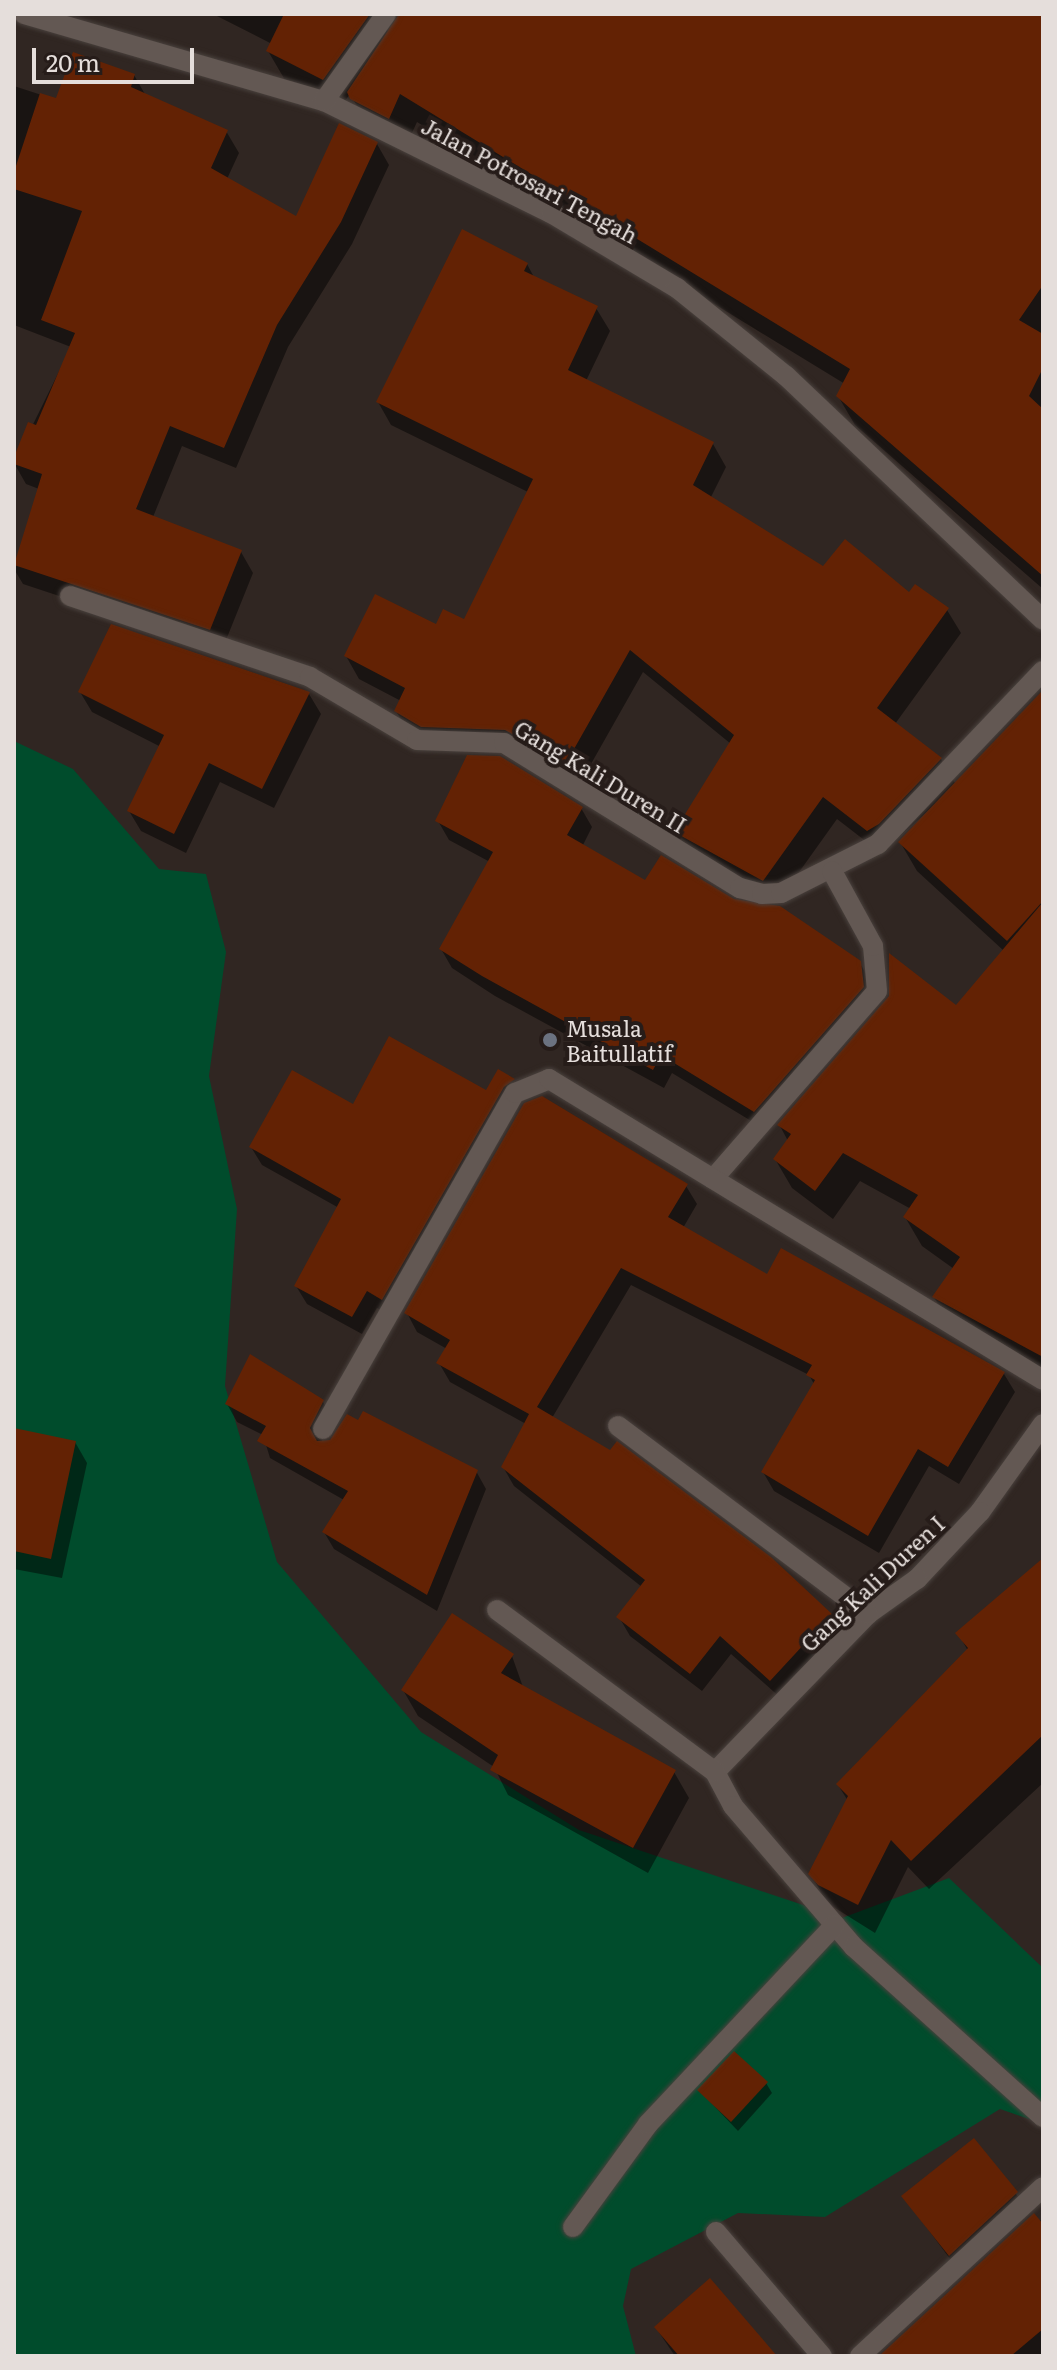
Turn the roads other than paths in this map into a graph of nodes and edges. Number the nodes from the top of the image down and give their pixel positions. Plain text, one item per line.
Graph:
1 (24, 14) edge
2 (386, 14) edge
3 (324, 101) junction
4 (70, 596) dead end
5 (1043, 620) edge
6 (1043, 671) edge
7 (832, 871) junction
8 (713, 1179) junction
9 (1043, 1380) edge
10 (1043, 1424) edge
11 (618, 1426) dead end
12 (323, 1429) dead end
13 (497, 1610) dead end
14 (868, 1614) junction
15 (715, 1772) junction
16 (835, 1925) junction
17 (1043, 2117) edge
18 (1043, 2187) edge
19 (573, 2227) dead end
20 (716, 2232) dead end
21 (822, 2356) edge
22 (860, 2356) edge

1 - 3 street, Jalan Potrosari Tengah
2 - 3 street
3 - 5 street, Jalan Potrosari Tengah
4 - 7 street, Gang Kali Duren II
6 - 7 street, Gang Kali Duren II
7 - 8 street
8 - 9 street
8 - 12 street
10 - 14 street, Gang Kali Duren I
11 - 14 street
13 - 15 street
14 - 15 street, Gang Kali Duren I
15 - 16 street
16 - 17 street
16 - 19 street
18 - 22 street
20 - 21 street

